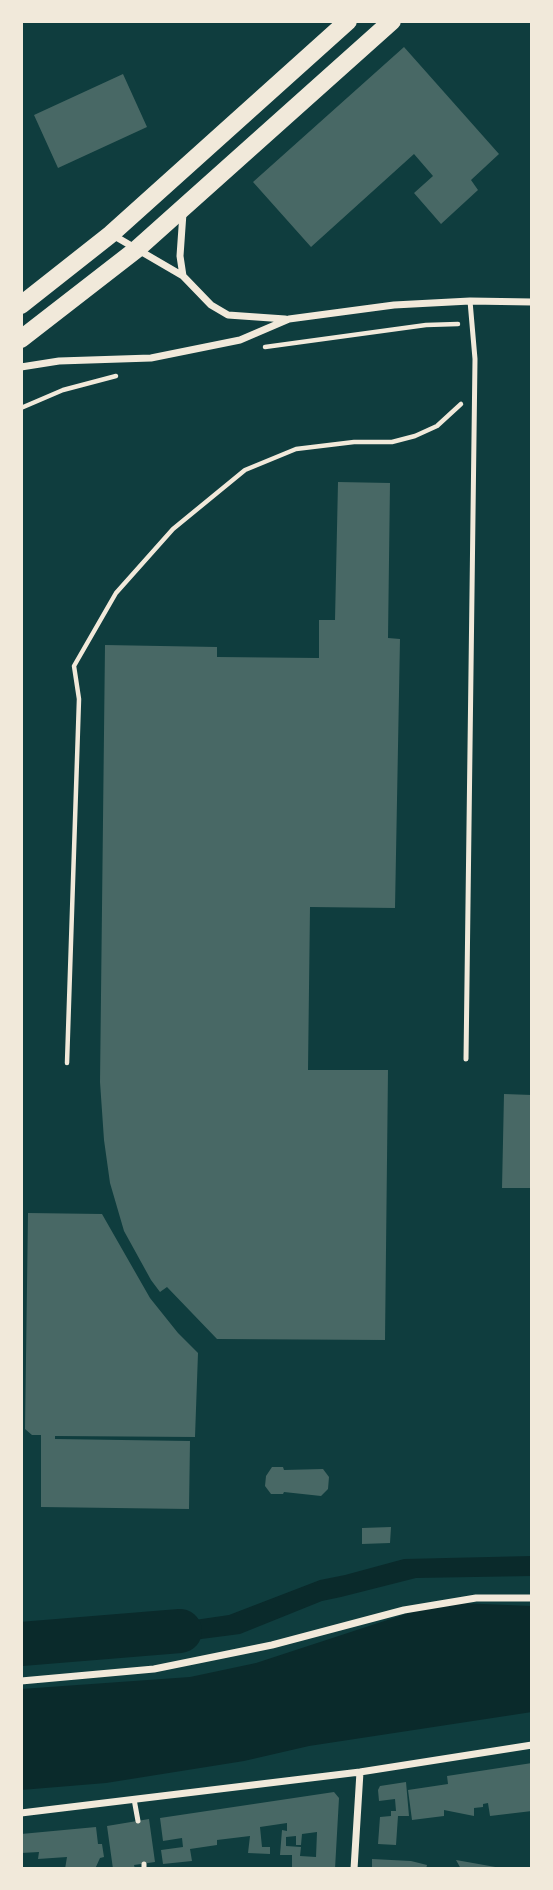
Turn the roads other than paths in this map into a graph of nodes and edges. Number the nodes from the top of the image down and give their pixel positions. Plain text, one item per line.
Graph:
1 (348, 21) edge
2 (392, 21) edge
3 (183, 207) junction
4 (111, 234) junction
5 (137, 249) junction
6 (183, 276) junction
7 (470, 301) junction
8 (532, 302) edge
9 (21, 305) edge
10 (289, 319) junction
11 (21, 339) edge
12 (21, 367) edge
13 (467, 1059) dead end
14 (532, 1598) edge
15 (21, 1681) edge
16 (532, 1745) edge
17 (360, 1772) junction
18 (134, 1799) junction
19 (21, 1813) edge
20 (138, 1821) dead end
21 (354, 1869) edge

1 - 4 main road
2 - 3 main road
3 - 5 main road
3 - 6 street
4 - 5 street
4 - 9 main road
5 - 6 street
5 - 11 main road
6 - 10 street
7 - 8 street
7 - 10 street
7 - 13 lane
10 - 12 street
14 - 15 street
16 - 17 street
17 - 18 street
17 - 21 street
18 - 19 street
18 - 20 lane

